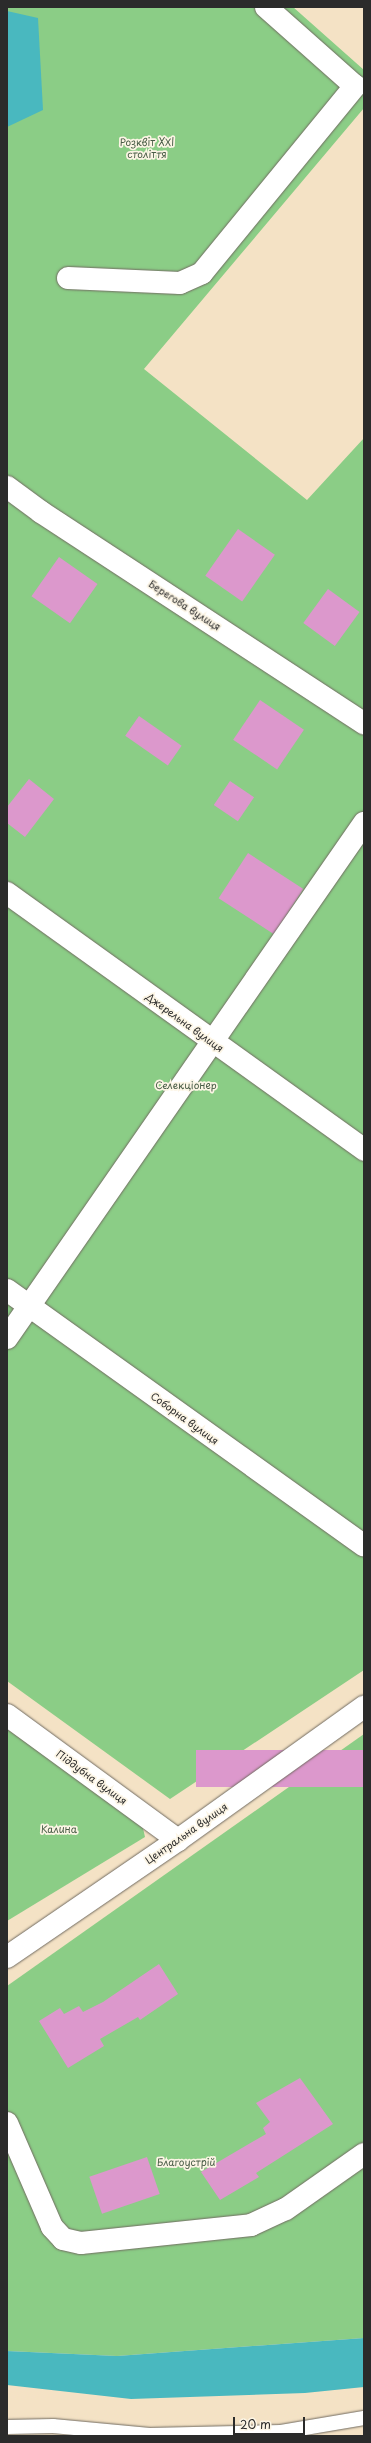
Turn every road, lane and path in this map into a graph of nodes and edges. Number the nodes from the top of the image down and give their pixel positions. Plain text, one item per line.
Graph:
1 (266, 7) edge
2 (359, 81) edge
3 (68, 278) dead end
4 (7, 487) edge
5 (364, 723) edge
6 (364, 823) edge
7 (7, 893) edge
8 (213, 1041) junction
9 (364, 1150) edge
10 (7, 1290) edge
11 (29, 1306) junction
12 (7, 1338) edge
13 (364, 1546) edge
14 (364, 1707) edge
15 (7, 1715) edge
16 (178, 1840) junction
17 (7, 1957) edge
18 (7, 2126) edge
19 (364, 2154) edge
20 (364, 2418) edge
21 (7, 2427) edge

1 - 2 street
2 - 3 street
4 - 5 street, Берегова вулиця
6 - 8 street
7 - 8 street, Джерельна вулиця
8 - 9 street, Джерельна вулиця
8 - 11 street
10 - 11 street, Соборна вулиця
11 - 12 street
11 - 13 street, Соборна вулиця
14 - 16 street, Центральна вулиця
15 - 16 street, Піддубна вулиця
16 - 17 street, Центральна вулиця
18 - 19 street
20 - 21 lane

